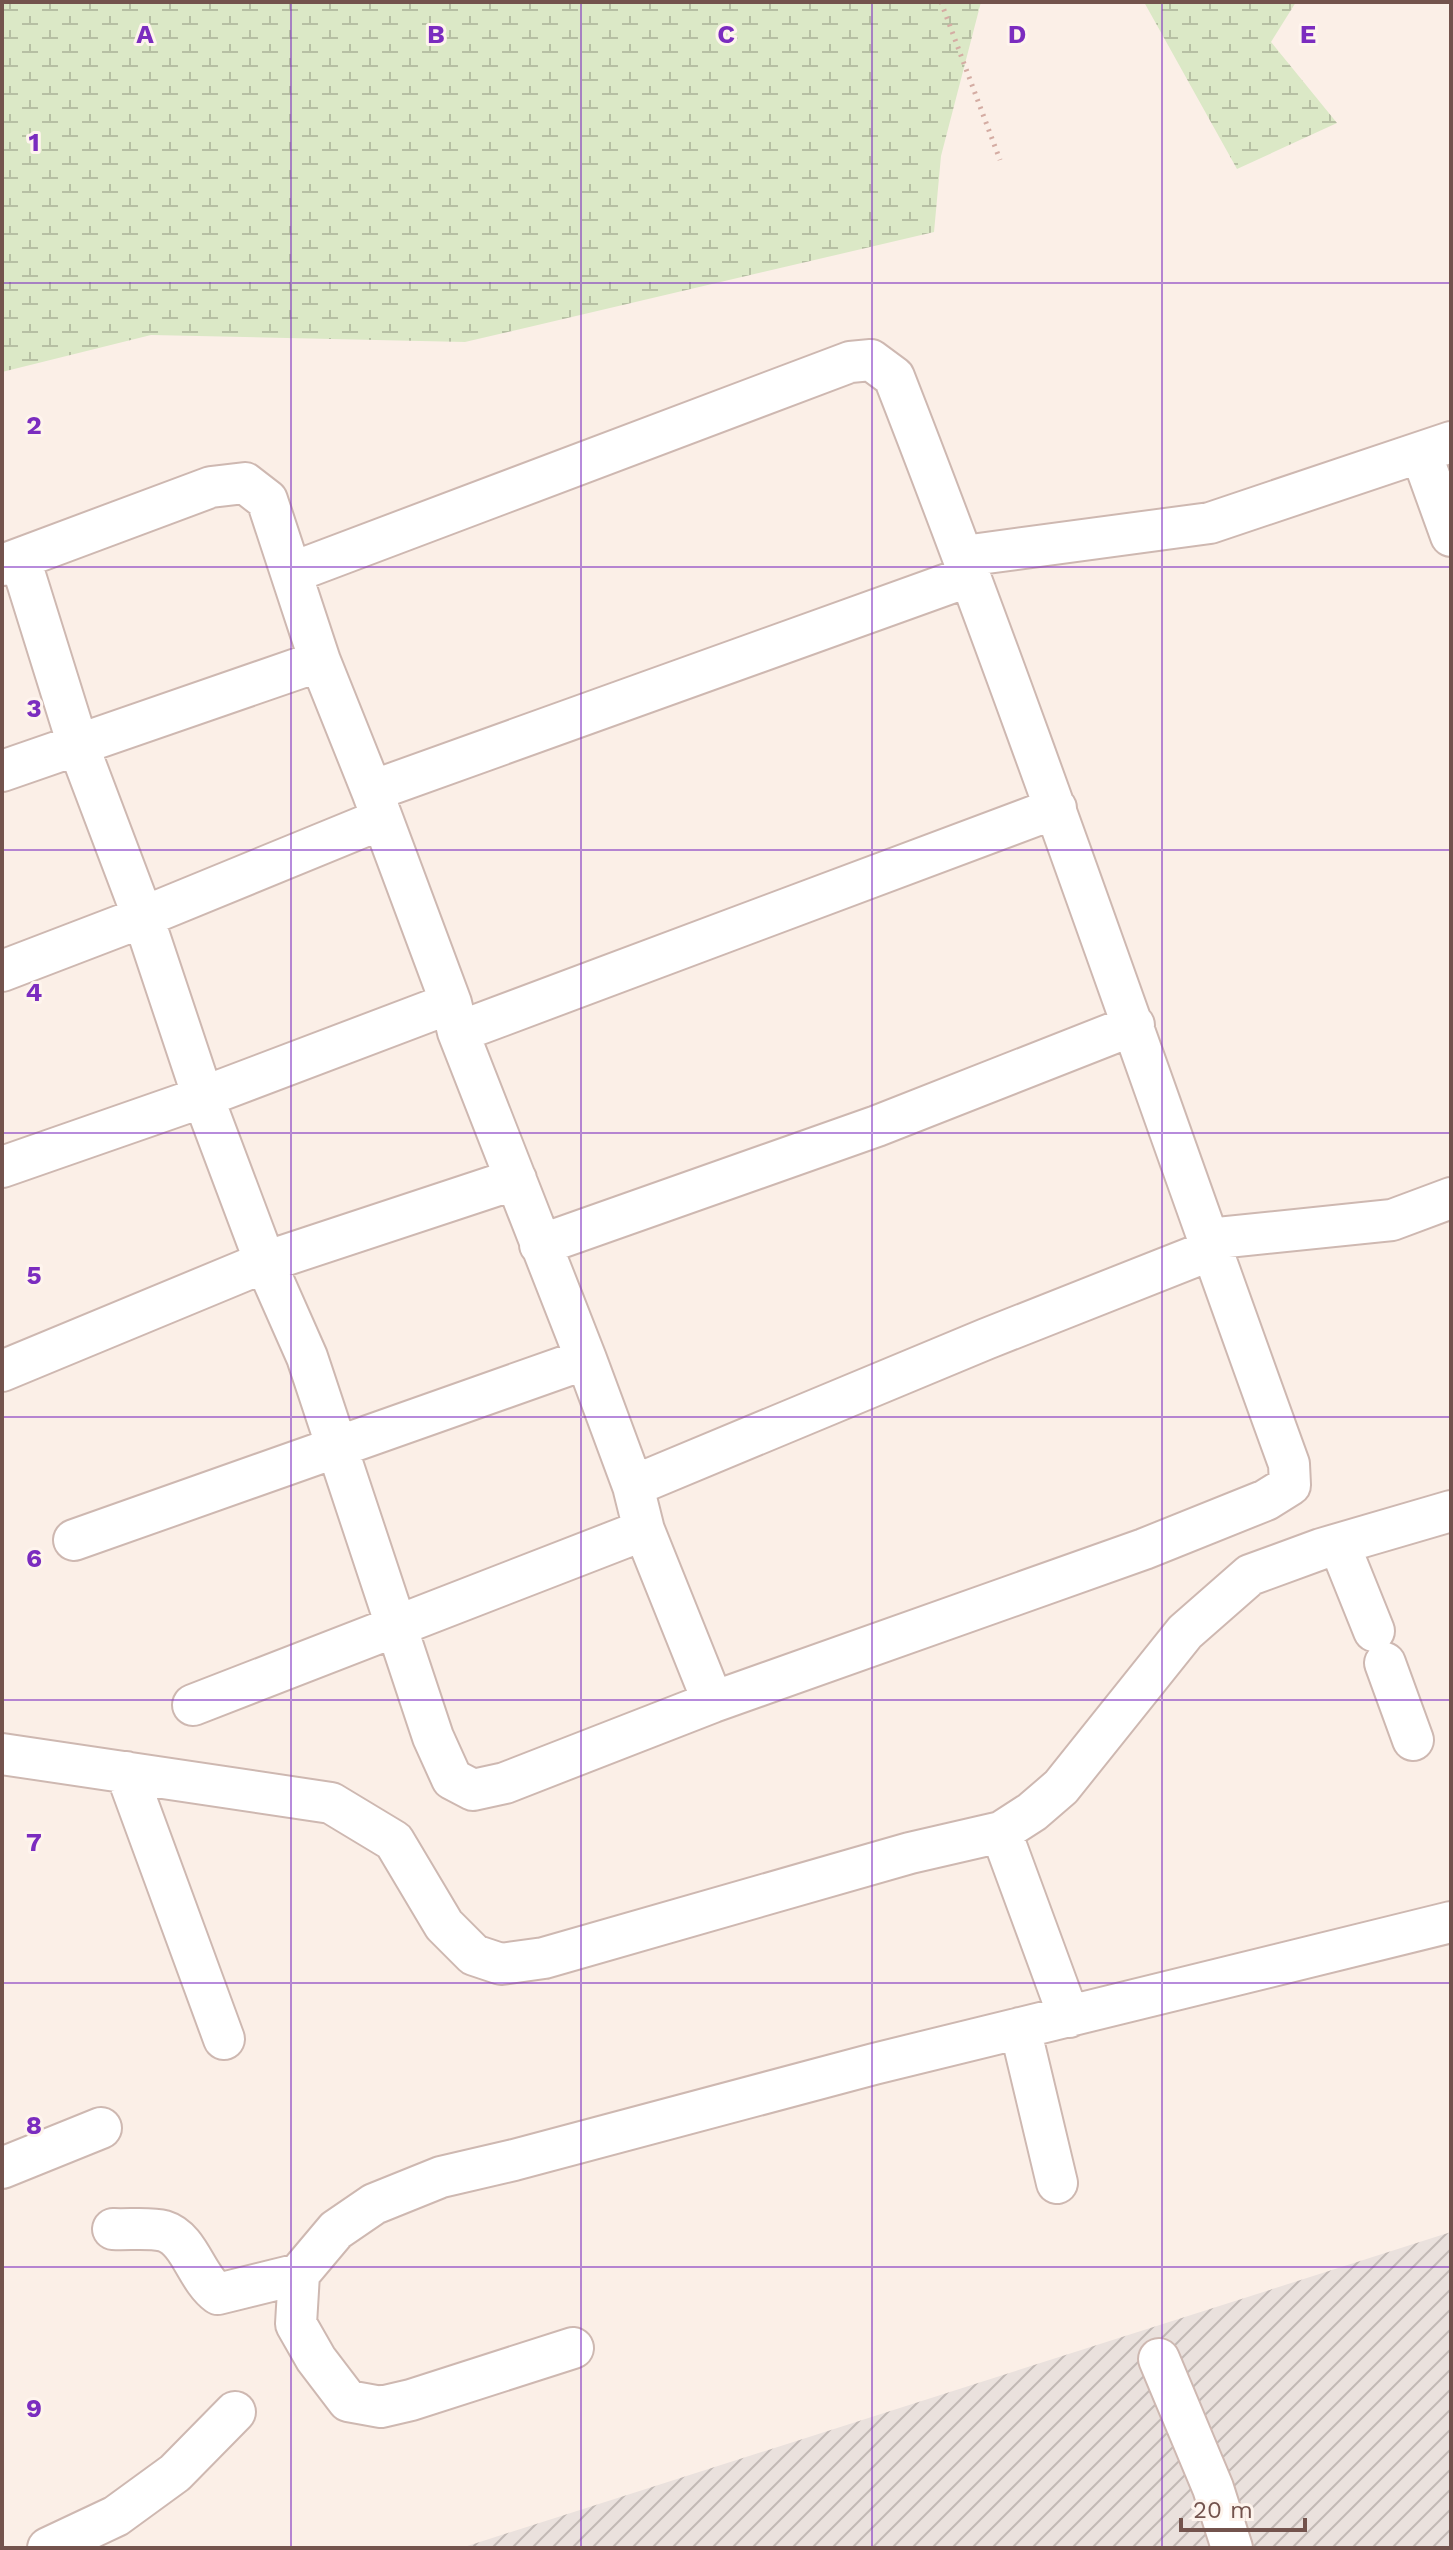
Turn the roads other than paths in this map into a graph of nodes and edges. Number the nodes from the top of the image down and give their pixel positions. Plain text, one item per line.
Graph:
1 (1436, 448) edge
2 (1451, 536) edge
3 (11, 562) edge
4 (967, 566) junction
5 (291, 573) junction
6 (320, 661) junction
7 (78, 745) junction
8 (2, 771) edge
9 (377, 805) junction
10 (1056, 808) junction
11 (143, 917) junction
12 (2, 971) edge
13 (454, 1018) junction
14 (1134, 1025) junction
15 (203, 1097) junction
16 (2, 1167) edge
17 (516, 1179) junction
18 (1451, 1198) edge
19 (540, 1245) junction
20 (1210, 1245) junction
21 (265, 1262) junction
22 (586, 1359) junction
23 (2, 1371) edge
24 (339, 1447) junction
25 (633, 1486) junction
26 (1451, 1511) edge
27 (644, 1530) junction
28 (74, 1540) dead end
29 (1339, 1544) junction
30 (396, 1627) junction
31 (713, 1702) junction
32 (193, 1705) dead end
33 (1413, 1740) dead end
34 (2, 1754) edge
35 (126, 1772) junction
36 (1001, 1832) junction
37 (1451, 1922) edge
38 (1069, 2017) junction
39 (1020, 2028) junction
40 (224, 2039) dead end
41 (101, 2128) dead end
42 (2, 2168) edge
43 (1057, 2183) dead end
44 (113, 2229) dead end
45 (299, 2274) junction
46 (573, 2348) dead end
47 (1159, 2359) dead end
48 (235, 2412) dead end
49 (48, 2548) edge
50 (1232, 2548) edge

1 - 2 street
1 - 4 street
3 - 5 street
3 - 7 street
4 - 5 street
4 - 9 street
4 - 10 street
5 - 6 street
6 - 7 street
6 - 9 street
7 - 8 street
7 - 11 street
9 - 11 street
9 - 13 street
10 - 13 street
10 - 14 street
11 - 12 street
11 - 15 street
13 - 15 street
13 - 17 street
14 - 19 street
14 - 20 street
15 - 16 street
15 - 21 street
17 - 19 street
17 - 21 street
18 - 20 street
19 - 22 street
20 - 25 street
20 - 31 street
21 - 23 street
21 - 24 street
22 - 24 street
22 - 25 street
24 - 28 street
24 - 30 street
25 - 27 street
26 - 29 street
27 - 30 street
27 - 31 street
29 - 33 street
29 - 36 street
30 - 31 street
30 - 32 street
34 - 35 street
35 - 36 street
35 - 40 street
36 - 38 street
37 - 38 street
38 - 39 street
39 - 43 street
39 - 45 street
41 - 42 street
44 - 45 street
45 - 46 street
47 - 50 street
48 - 49 street

